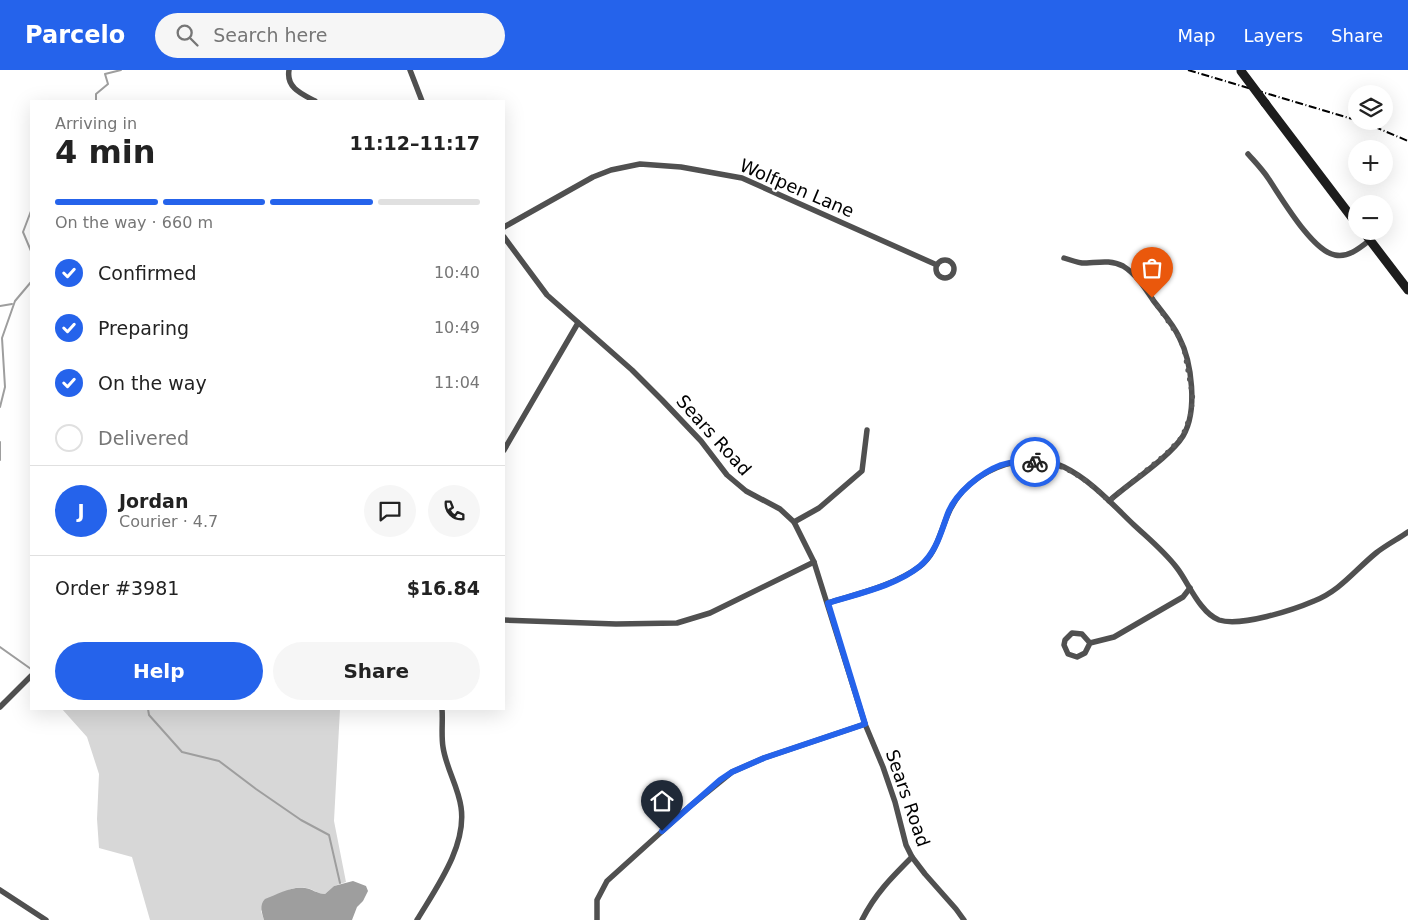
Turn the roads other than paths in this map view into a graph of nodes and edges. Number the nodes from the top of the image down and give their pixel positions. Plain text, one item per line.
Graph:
1 (289, 70) edge
2 (410, 70) edge
3 (1240, 70) edge
4 (314, 100) edge
5 (422, 100) edge
6 (1248, 154) dead end
7 (1348, 212) edge
8 (505, 225) edge
9 (505, 238) edge
10 (1370, 240) joint
11 (1064, 258) dead end
12 (937, 265) dead end
13 (1408, 290) edge
14 (578, 322) junction
15 (867, 430) dead end
16 (505, 448) edge
17 (1109, 501) junction
18 (794, 522) junction
19 (1408, 532) edge
20 (814, 562) junction
21 (1190, 588) junction
22 (828, 603) junction
23 (505, 620) edge
24 (1090, 643) junction
25 (30, 677) edge
26 (0, 707) edge
27 (442, 710) edge
28 (865, 724) junction
29 (912, 857) junction
30 (0, 890) edge
31 (46, 920) edge
32 (417, 920) edge
33 (597, 920) edge
34 (862, 920) edge
35 (964, 920) edge

1 - 4 street
2 - 5 street
3 - 7 main road, bridge
6 - 10 street
8 - 12 street, Wolfpen Lane
9 - 14 street, Sears Road
10 - 13 main road
11 - 17 street
14 - 16 street
14 - 18 street, Sears Road
15 - 18 street
17 - 21 street
17 - 22 street
18 - 20 street, Sears Road
19 - 21 street
20 - 22 street, Sears Road
20 - 23 street
21 - 24 street
22 - 28 street, Sears Road
24 - 24 street
25 - 26 street
27 - 32 street
28 - 29 street, Sears Road
28 - 33 street
29 - 34 street
29 - 35 street, Sears Road
30 - 31 street

